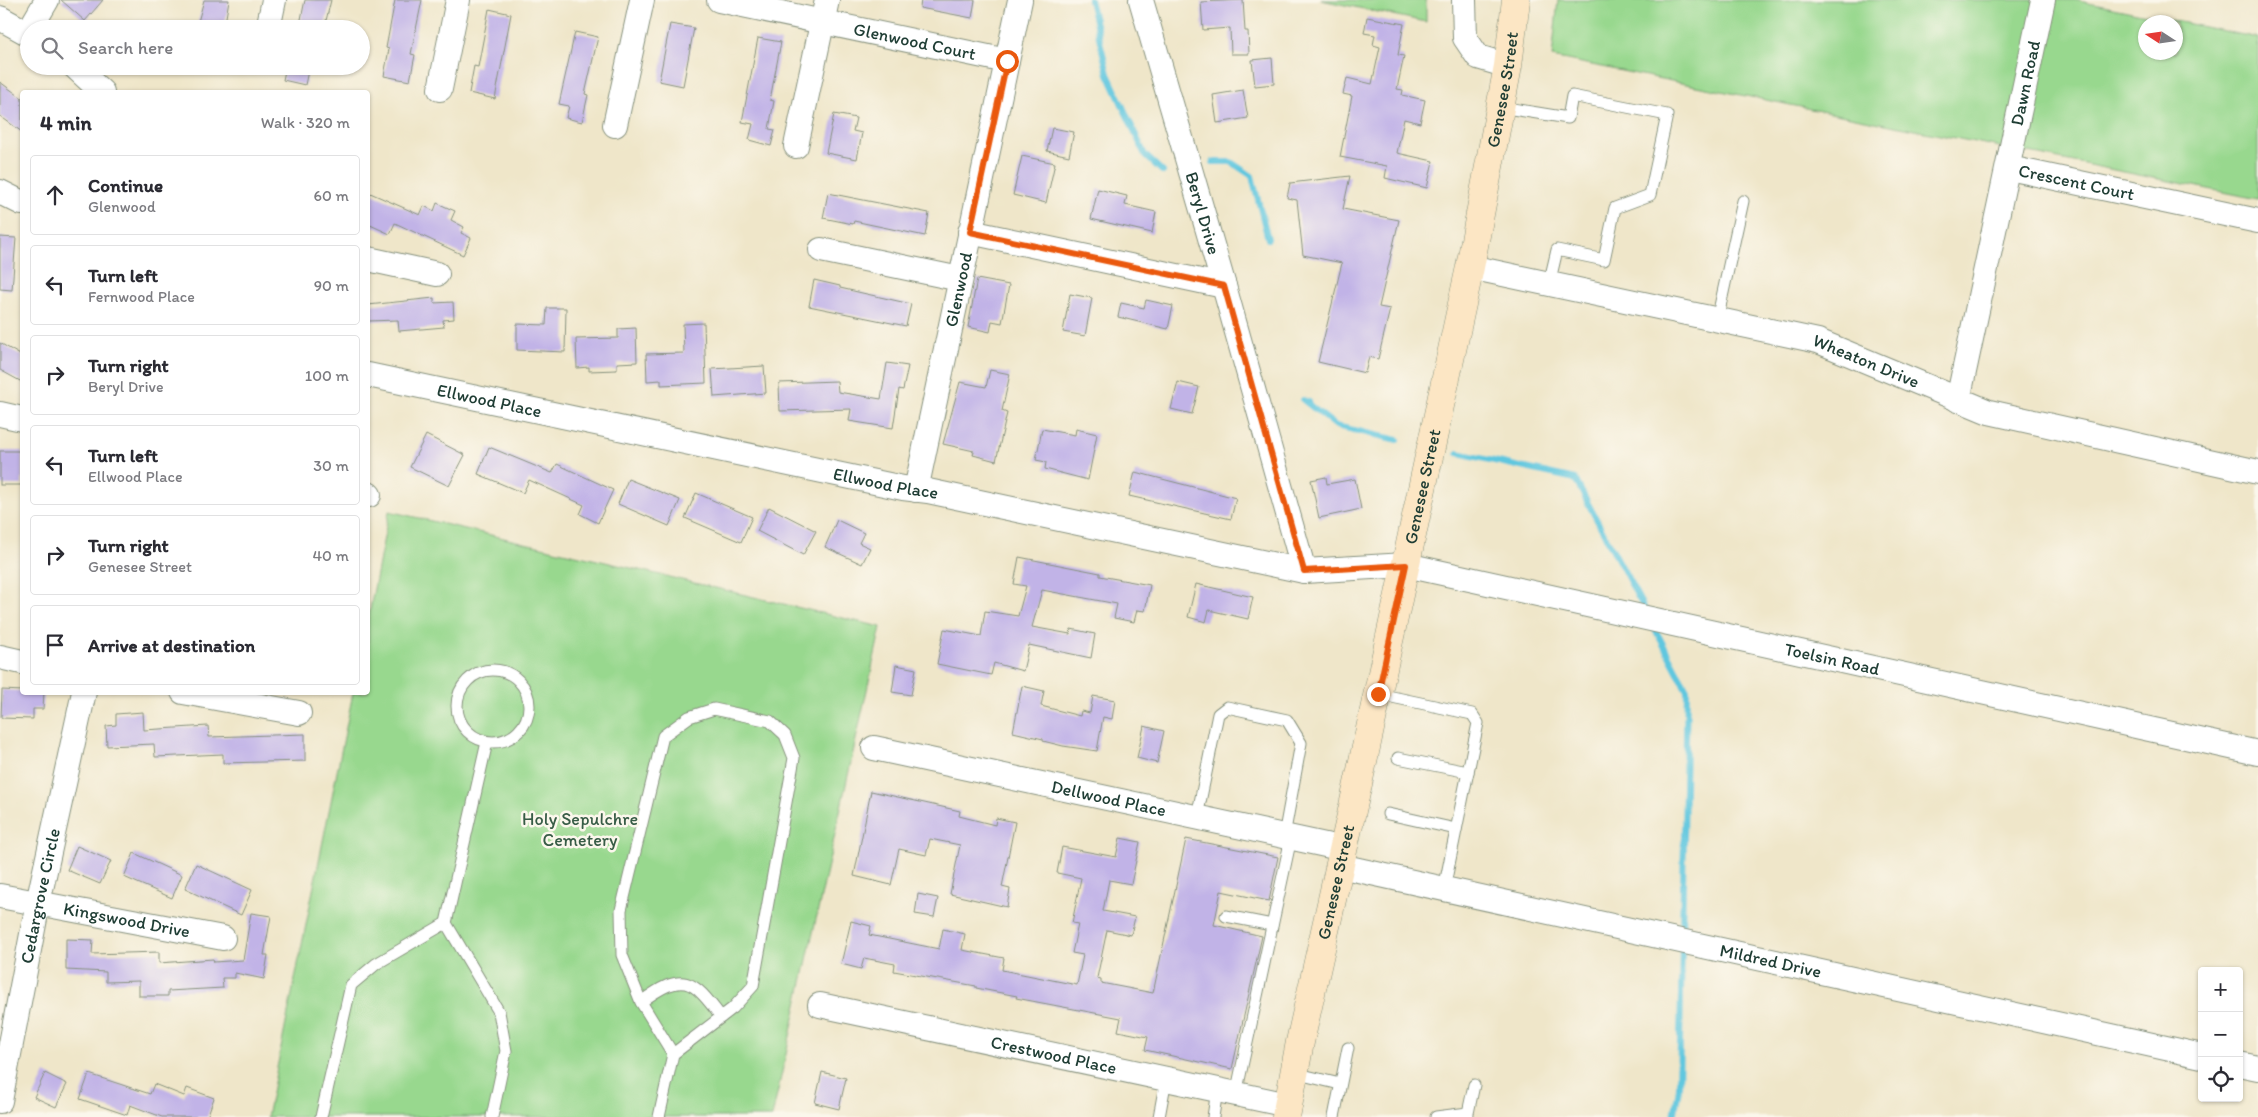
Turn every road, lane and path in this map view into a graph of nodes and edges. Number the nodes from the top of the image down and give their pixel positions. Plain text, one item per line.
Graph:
1 (47, 0) edge
2 (274, 0) edge
3 (458, 0) edge
4 (642, 0) edge
5 (719, 0) edge
6 (1020, 0) edge
7 (1141, 0) edge
8 (1464, 0) edge
9 (1516, 0) edge
10 (2043, 0) edge
11 (825, 11) edge
12 (0, 18) edge
13 (36, 20) edge
14 (270, 20) edge
15 (20, 28) edge
16 (1007, 61) junction
17 (1508, 66) junction
18 (84, 75) edge
19 (440, 89) dead end
20 (100, 90) edge
21 (1500, 107) junction
22 (615, 125) dead end
23 (796, 146) dead end
24 (2009, 168) junction
25 (0, 192) edge
26 (1743, 201) dead end
27 (20, 202) edge
28 (2258, 221) edge
29 (970, 232) junction
30 (821, 250) dead end
31 (370, 259) edge
32 (1470, 267) junction
33 (437, 274) dead end
34 (960, 279) junction
35 (1549, 284) junction
36 (1224, 286) junction
37 (1717, 320) junction
38 (370, 376) edge
39 (1958, 400) junction
40 (0, 414) edge
41 (20, 419) edge
42 (2258, 472) edge
43 (916, 490) junction
44 (1406, 565) junction
45 (1304, 571) junction
46 (0, 657) edge
47 (20, 662) edge
48 (1378, 694) junction
49 (83, 695) edge
50 (200, 695) edge
51 (299, 713) dead end
52 (487, 742) junction
53 (874, 748) dead end
54 (2258, 753) edge
55 (1398, 758) dead end
56 (1468, 772) junction
57 (1388, 814) dead end
58 (1196, 817) junction
59 (1456, 829) junction
60 (1287, 837) junction
61 (1342, 857) junction
62 (1444, 889) junction
63 (0, 896) edge
64 (38, 903) junction
65 (1226, 916) dead end
66 (446, 924) junction
67 (1272, 925) junction
68 (223, 938) dead end
69 (641, 1002) junction
70 (820, 1005) dead end
71 (721, 1017) junction
72 (1348, 1048) dead end
73 (673, 1054) junction
74 (2198, 1055) edge
75 (2243, 1065) edge
76 (2258, 1068) edge
77 (1294, 1074) junction
78 (1166, 1079) junction
79 (1340, 1084) junction
80 (1474, 1085) dead end
81 (1227, 1092) junction
82 (0, 1101) edge
83 (1287, 1111) edge
84 (321, 1117) edge
85 (492, 1117) edge
86 (659, 1117) edge
87 (1159, 1117) edge
88 (1213, 1117) edge
89 (1334, 1117) edge
90 (1436, 1117) edge

1 - 13 street
2 - 14 street
3 - 19 street
4 - 22 street
5 - 11 street, Glenwood Court
6 - 16 street, Glenwood
7 - 36 street, Beryl Drive
8 - 17 street
9 - 17 main road, Genesee Street
10 - 24 street, Dawn Road
11 - 16 street, Glenwood Court
11 - 23 street
12 - 15 street
16 - 29 street, Glenwood
17 - 21 main road, Genesee Street
18 - 20 street
21 - 32 main road, Genesee Street
21 - 35 lane
24 - 28 street, Crescent Court
24 - 39 street, Crescent Court
25 - 27 street
26 - 37 lane
29 - 34 street, Glenwood
29 - 36 street
30 - 34 street
31 - 33 street
32 - 35 street, Wheaton Drive
32 - 44 main road, Genesee Street
34 - 43 street, Glenwood
35 - 37 street, Wheaton Drive
36 - 45 street, Beryl Drive
37 - 39 street, Wheaton Drive
38 - 43 street, Ellwood Place
39 - 42 street, Wheaton Drive
40 - 41 street
43 - 45 street, Ellwood Place
44 - 45 street, Ellwood Place
44 - 48 main road, Genesee Street
44 - 54 street, Toelsin Road
46 - 47 street
48 - 56 lane
48 - 61 main road, Genesee Street
49 - 64 street, Cedargrove Circle
50 - 51 street
52 - 52 lane
52 - 66 lane
53 - 58 street, Dellwood Place
55 - 56 lane
56 - 59 lane
57 - 59 lane
58 - 60 street, Dellwood Place
58 - 60 lane
59 - 62 lane
60 - 61 street, Dellwood Place
60 - 67 lane
61 - 62 street, Mildred Drive
61 - 77 main road, Genesee Street
62 - 74 street, Mildred Drive
63 - 64 street, Kingswood Drive
64 - 68 street, Kingswood Drive
64 - 82 street, Cedargrove Circle
65 - 67 lane
66 - 84 lane
66 - 85 lane
67 - 81 lane
69 - 71 lane
69 - 71 lane
69 - 73 lane
70 - 78 street, Crestwood Place
71 - 73 lane
72 - 79 lane
73 - 86 lane
75 - 76 street
77 - 79 lane
77 - 83 main road, Genesee Street
78 - 81 street, Crestwood Place
78 - 87 lane
79 - 89 lane
80 - 90 lane
81 - 83 street, Crestwood Place
81 - 88 lane

